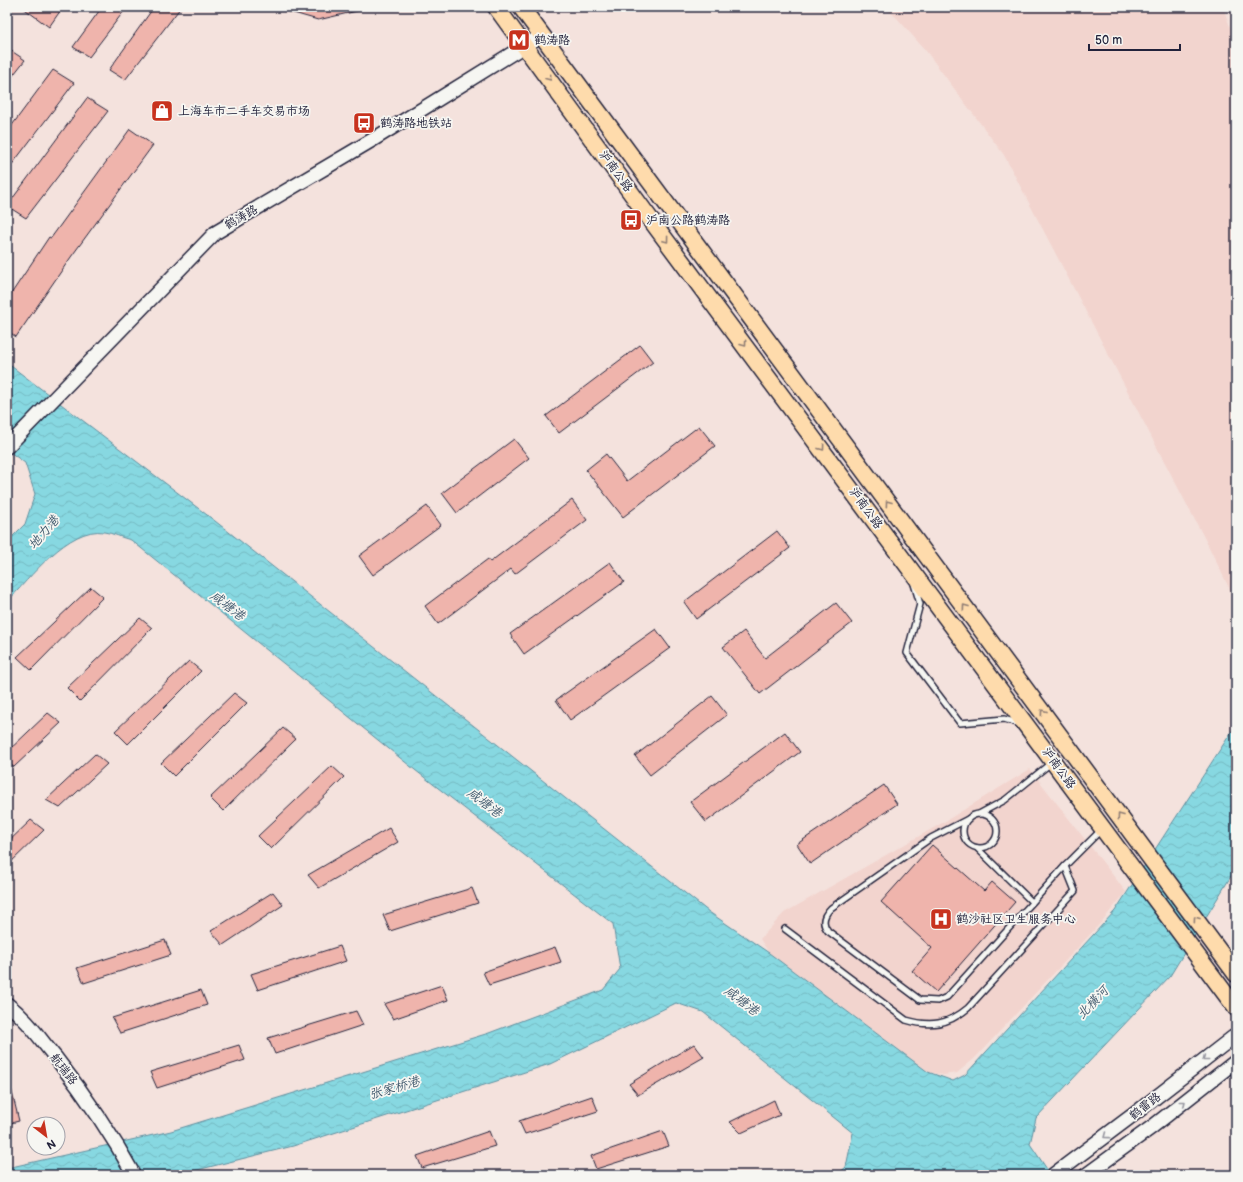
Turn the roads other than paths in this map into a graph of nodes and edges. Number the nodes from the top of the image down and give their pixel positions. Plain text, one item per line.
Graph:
1 (496, 7) edge
2 (521, 7) edge
3 (542, 35) junction
4 (526, 46) junction
5 (7, 447) edge
6 (909, 566) junction
7 (1027, 726) junction
8 (1053, 761) junction
9 (979, 814) junction
10 (968, 819) junction
11 (1103, 828) junction
12 (977, 848) junction
13 (1065, 866) junction
14 (1032, 902) junction
15 (786, 930) dead end
16 (1236, 974) edge
17 (7, 1004) edge
18 (1236, 1008) edge
19 (1236, 1035) edge
20 (1236, 1061) edge
21 (134, 1175) edge
22 (1053, 1175) edge
23 (1086, 1175) edge

1 - 4 main road, 沪南公路
2 - 3 main road, 沪南公路
3 - 4 street, 鹤涛路
16 -> 3 main road, 沪南公路
4 - 5 street, 鹤涛路
4 -> 6 main road, 沪南公路
6 - 7 main road, 沪南公路
6 - 7 lane
7 - 8 main road, 沪南公路
8 - 9 lane
8 - 11 main road, 沪南公路
9 - 10 lane
9 - 12 lane
10 - 12 lane
10 - 14 lane
11 - 13 lane
11 - 18 main road, 沪南公路
12 - 14 lane
13 - 14 lane
13 - 15 lane
17 - 21 street, 航瑞路
19 -> 22 street, 鹤雷路
23 -> 20 street, 鹤雷路

